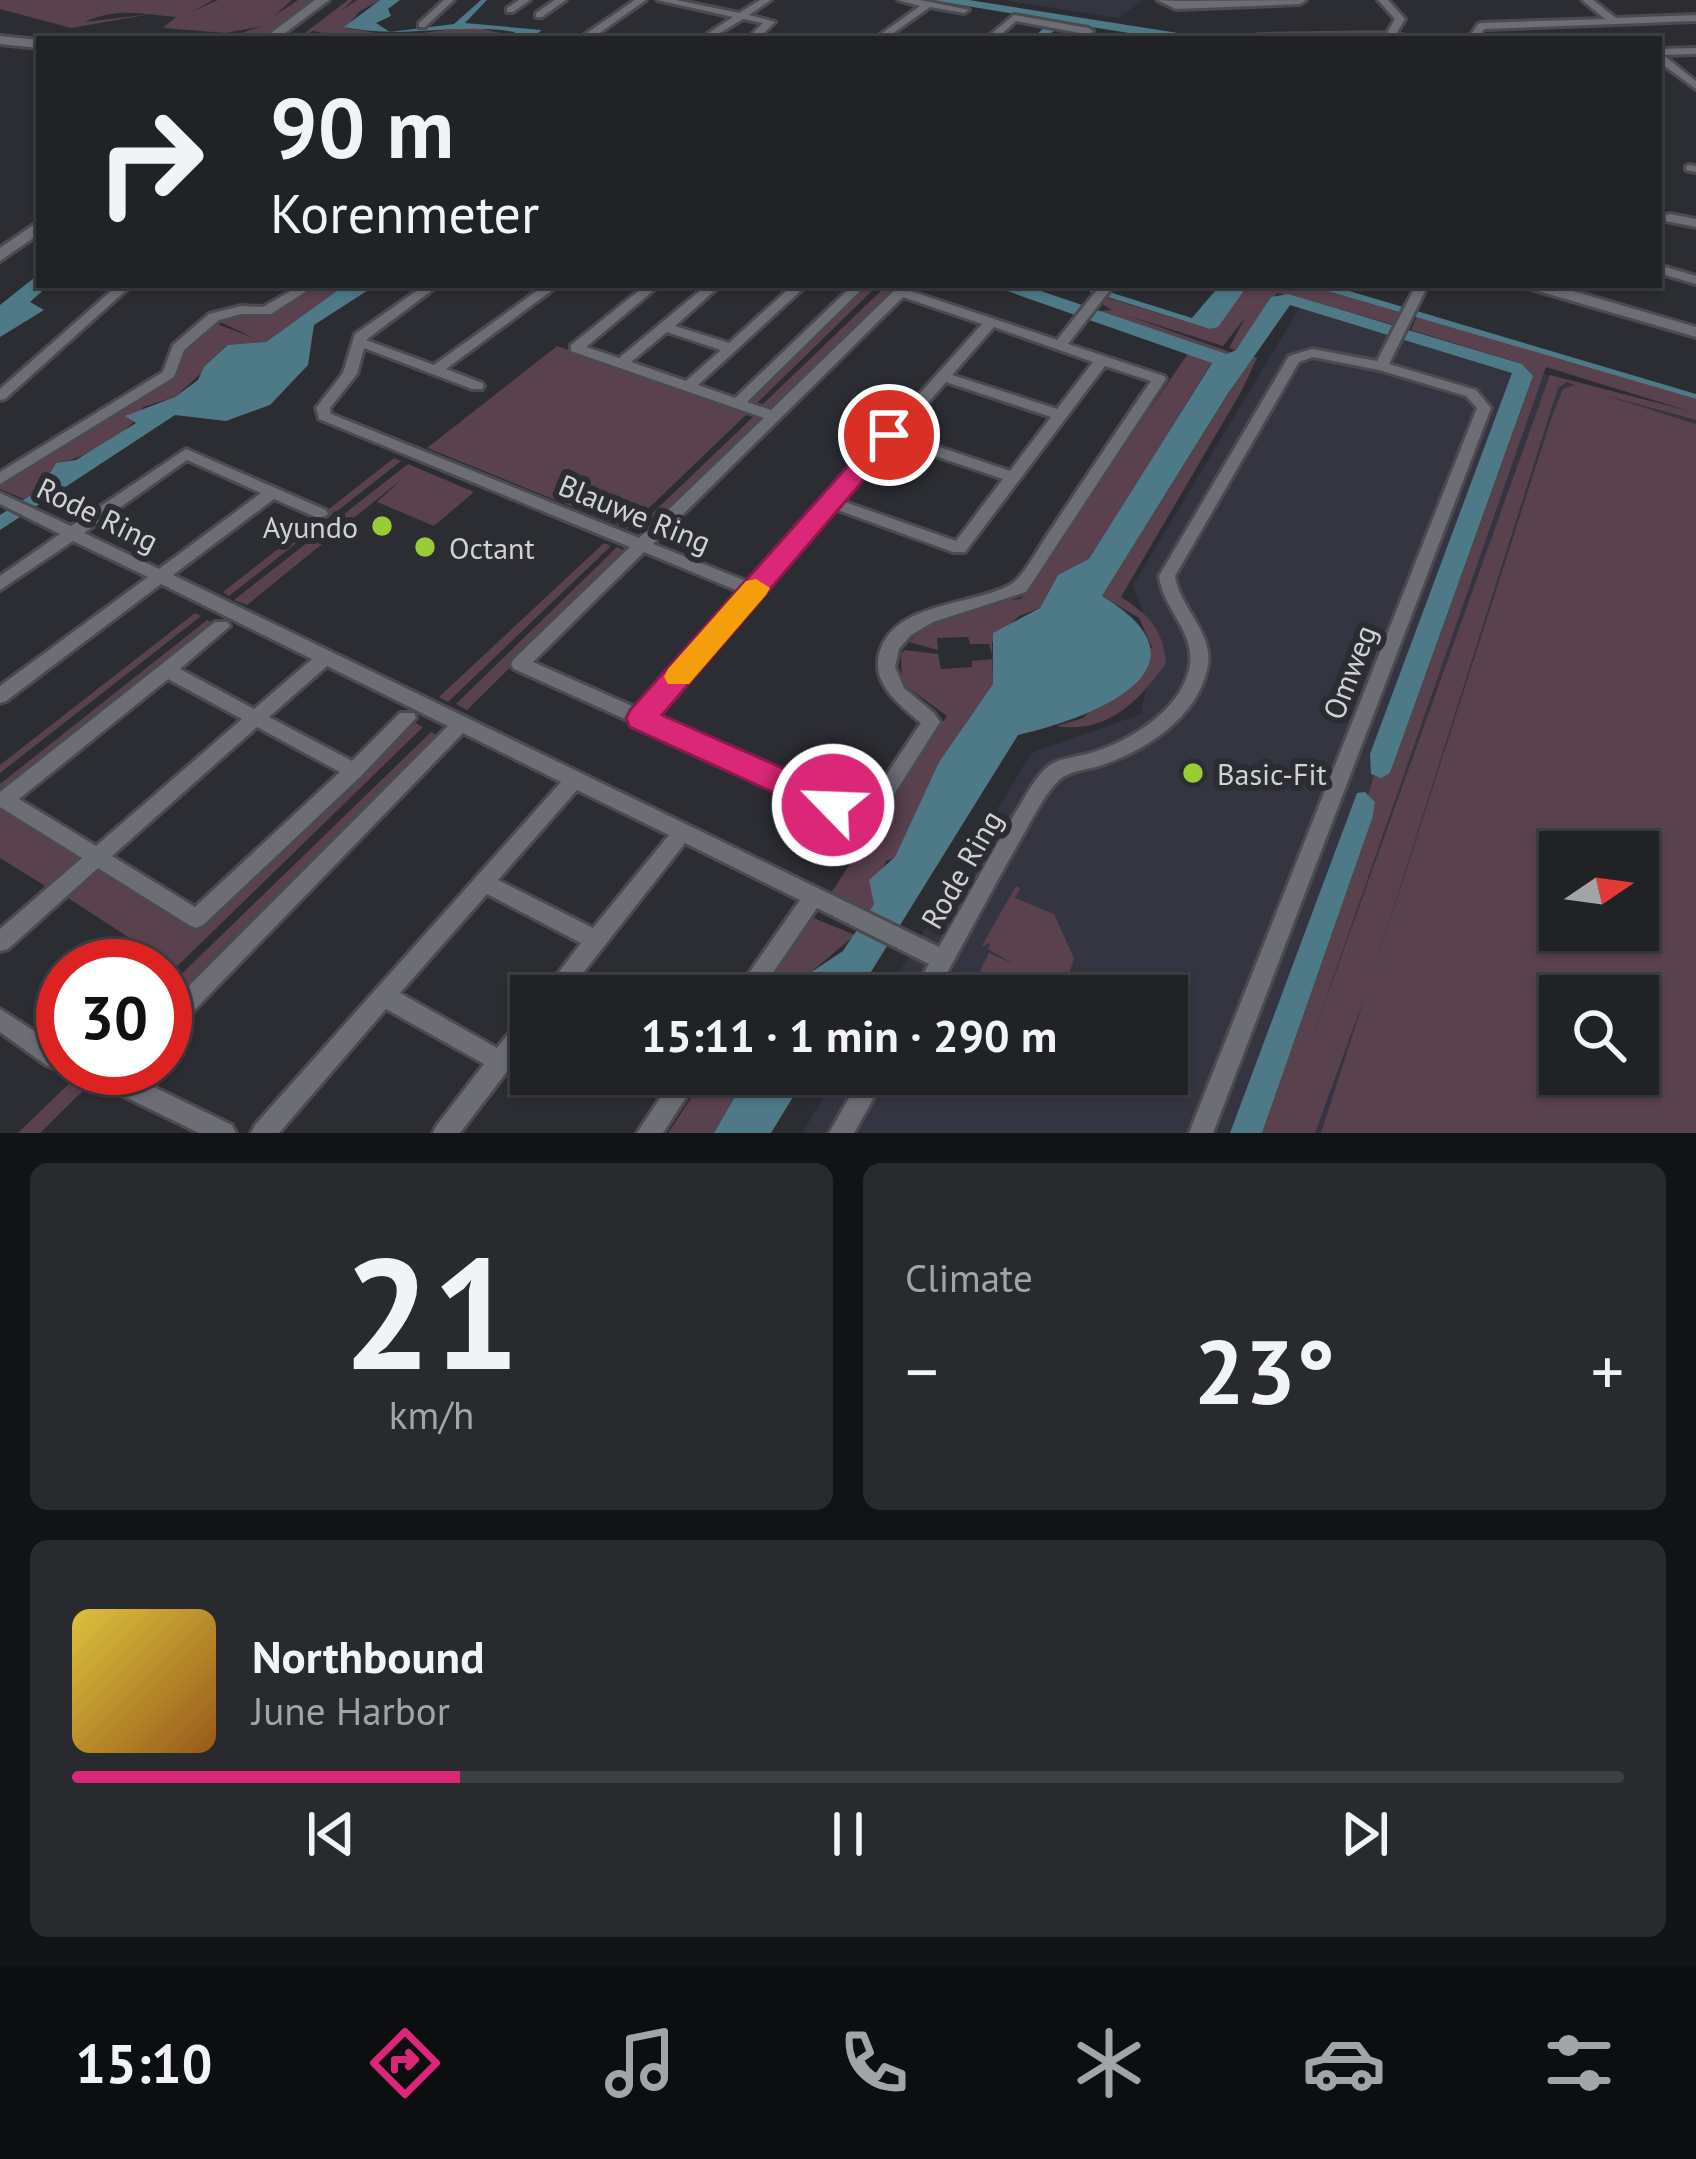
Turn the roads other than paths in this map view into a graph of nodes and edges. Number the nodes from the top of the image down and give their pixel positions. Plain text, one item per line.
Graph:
1 (323, 0) edge
2 (334, 0) edge
3 (448, 0) edge
4 (525, 0) edge
5 (561, 0) edge
6 (640, 0) edge
7 (662, 0) edge
8 (766, 0) edge
9 (903, 0) edge
10 (1163, 0) edge
11 (1300, 0) edge
12 (1383, 0) edge
13 (1587, 0) edge
14 (1247, 1) edge
15 (1215, 2) edge
16 (928, 4) junction
17 (510, 10) dead end
18 (964, 10) dead end
19 (538, 15) dead end
20 (741, 16) junction
21 (1696, 18) edge
22 (1614, 21) junction
23 (422, 25) dead end
24 (273, 36) edge
25 (286, 36) edge
26 (588, 36) edge
27 (710, 36) dead end
28 (756, 36) edge
29 (883, 36) edge
30 (993, 36) edge
31 (1082, 36) edge
32 (1391, 36) edge
33 (1475, 36) edge
34 (0, 40) edge
35 (36, 44) edge
36 (1696, 51) edge
37 (1662, 55) edge
38 (1662, 58) edge
39 (1696, 86) edge
40 (36, 215) edge
41 (1670, 218) dead end
42 (1696, 223) edge
43 (36, 228) edge
44 (0, 243) edge
45 (0, 256) edge
46 (1662, 270) edge
47 (1696, 280) edge
48 (123, 288) edge
49 (305, 288) edge
50 (429, 288) edge
51 (549, 288) edge
52 (650, 288) edge
53 (711, 288) edge
54 (791, 288) edge
55 (857, 288) edge
56 (1421, 288) edge
57 (1544, 288) edge
58 (1101, 294) edge
59 (991, 322) junction
60 (665, 327) junction
61 (1696, 332) edge
62 (359, 342) junction
63 (1060, 346) junction
64 (730, 348) junction
65 (1102, 360) junction
66 (621, 364) junction
67 (1381, 366) junction
68 (436, 370) junction
69 (941, 376) junction
70 (476, 386) dead end
71 (688, 387) junction
72 (0, 396) edge
73 (737, 404) junction
74 (1060, 415) junction
75 (773, 416) junction
76 (889, 435) junction
77 (1012, 477) junction
78 (0, 479) edge
79 (273, 492) junction
80 (5, 501) edge
81 (831, 502) junction
82 (320, 514) dead end
83 (71, 535) junction
84 (643, 547) junction
85 (160, 578) junction
86 (0, 584) edge
87 (754, 591) junction
88 (221, 626) dead end
89 (322, 659) junction
90 (167, 670) junction
91 (0, 696) edge
92 (407, 718) dead end
93 (641, 718) junction
94 (256, 719) junction
95 (460, 725) junction
96 (354, 771) junction
97 (573, 781) junction
98 (681, 834) junction
99 (97, 857) junction
100 (485, 883) junction
101 (812, 898) junction
102 (596, 940) junction
103 (0, 942) edge
104 (943, 960) junction
105 (568, 975) edge
106 (759, 975) edge
107 (934, 975) edge
108 (384, 996) junction
109 (192, 998) edge
110 (0, 1019) edge
111 (36, 1044) edge
112 (510, 1048) edge
113 (500, 1061) junction
114 (157, 1095) edge
115 (675, 1095) edge
116 (864, 1095) edge
117 (224, 1133) edge
118 (263, 1133) edge
119 (445, 1133) edge
120 (649, 1133) edge
121 (841, 1133) edge
122 (1201, 1133) edge

1 - 24 street
2 - 25 street
3 - 23 street
4 - 17 street
5 - 19 street
6 - 26 street
7 - 20 street
8 - 20 street
9 - 16 street
10 - 15 street
11 - 14 street
12 - 32 street
13 - 22 street
14 - 15 street
16 - 18 street
16 - 29 street
20 - 27 street
20 - 28 street
21 - 22 street
22 - 33 street
30 - 31 street
34 - 35 street
36 - 37 street
38 - 39 street
40 - 44 street
41 - 42 street
43 - 45 street
46 - 47 street
48 - 72 street
49 - 78 street
50 - 62 street, Blauwe Ring
51 - 68 street
52 - 66 street
53 - 60 street
54 - 64 street
55 - 73 street
56 - 67 street
57 - 61 street
58 - 63 street
59 - 63 street
59 - 69 street
59 - 75 street
60 - 64 street
60 - 66 street
62 - 68 street
62 - 84 street, Blauwe Ring
63 - 65 street
64 - 71 street
65 - 74 street
65 - 93 street
66 - 71 street
67 - 104 street, Rode Ring
67 - 122 street, Omweg
68 - 70 street
69 - 74 street
69 - 76 street
71 - 73 street
73 - 75 street
74 - 77 street
75 - 84 street
76 - 77 street
76 - 81 street
77 - 81 street
79 - 82 street
79 - 83 street
79 - 85 street
80 - 83 street, Rode Ring
81 - 87 street
83 - 85 street, Rode Ring
83 - 86 street
84 - 87 street, Blauwe Ring
84 - 93 street
85 - 89 street, Rode Ring
85 - 91 street
87 - 93 street
88 - 90 street
89 - 94 street
89 - 95 street, Rode Ring
90 - 94 street
90 - 99 street
92 - 96 street
94 - 96 street
94 - 99 street
95 - 97 street, Rode Ring
95 - 109 street
96 - 99 street
97 - 98 street, Rode Ring
97 - 100 street
98 - 101 street, Rode Ring
98 - 102 street
99 - 103 street
100 - 102 street
100 - 108 street
101 - 104 street, Rode Ring
101 - 106 street
102 - 105 street
104 - 107 street
108 - 113 street
108 - 118 street
110 - 111 street
112 - 113 street
113 - 119 street
114 - 117 street
115 - 120 street
116 - 121 street

